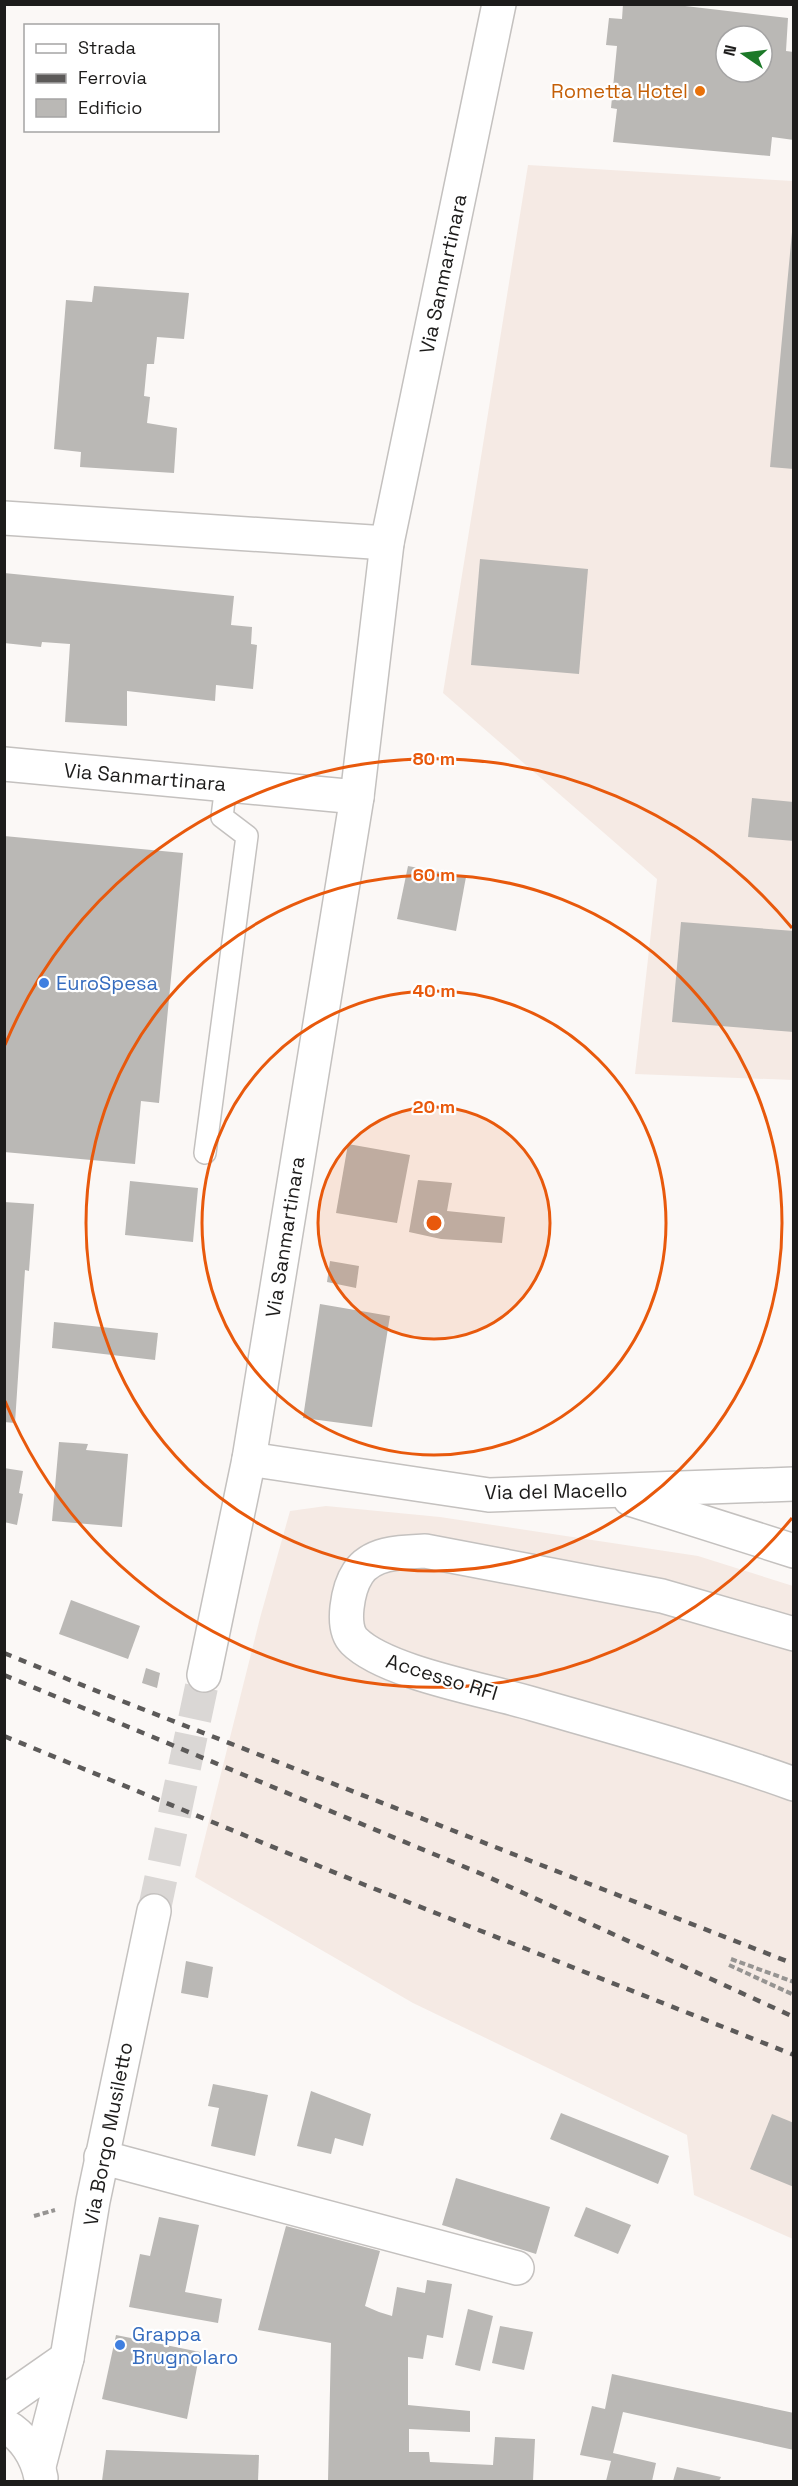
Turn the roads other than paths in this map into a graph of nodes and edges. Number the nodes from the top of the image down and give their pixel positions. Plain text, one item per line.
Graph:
1 (499, 4) edge
2 (4, 518) edge
3 (387, 543) junction
4 (4, 764) edge
5 (226, 785) junction
6 (357, 797) junction
7 (205, 1153) dead end
8 (249, 1459) junction
9 (794, 1484) edge
10 (605, 1491) junction
11 (794, 1551) edge
12 (794, 1634) edge
13 (204, 1675) tunnel mouth
14 (794, 1784) edge
15 (154, 1911) tunnel mouth
16 (101, 2157) junction
17 (517, 2268) dead end
18 (67, 2358) junction
19 (4, 2402) edge
20 (4, 2424) edge
21 (41, 2474) edge

1 - 3 street, Via Sanmartinara
2 - 3 street
3 - 6 street, Via Sanmartinara
4 - 5 street, Via Sanmartinara
5 - 6 street, Via Sanmartinara
5 - 7 lane
6 - 8 street, Via Sanmartinara
8 - 10 street, Via del Macello
8 - 13 street, Via Sanmartinara
9 - 10 street, Via del Macello
10 - 11 street
12 - 14 street, Accesso RFI
15 - 16 street, Via Borgo Musiletto
16 - 17 street
16 - 18 street, Via Borgo Musiletto
18 - 19 street
18 - 21 street, Via Borgo Musiletto
20 - 21 street

